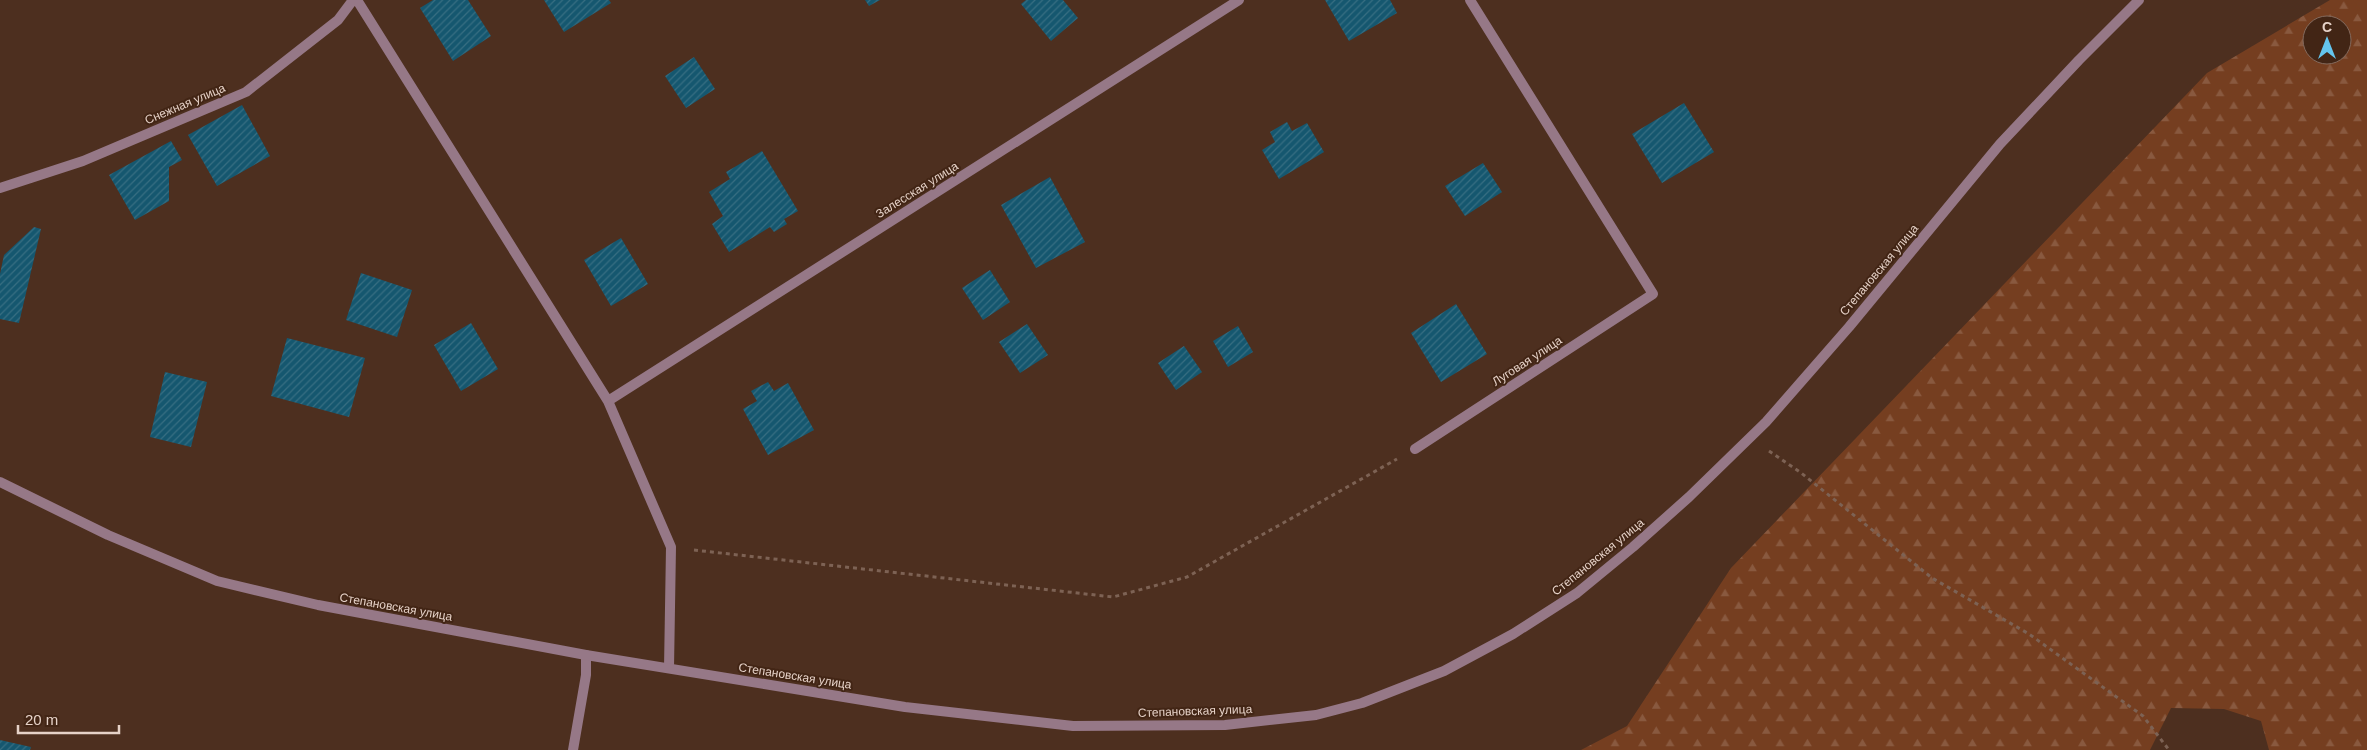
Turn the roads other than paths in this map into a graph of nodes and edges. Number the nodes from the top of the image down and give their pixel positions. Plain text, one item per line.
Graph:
1 (353, 0) edge
2 (357, 0) edge
3 (1239, 0) edge
4 (1470, 0) edge
5 (2139, 0) edge
6 (0, 188) edge
7 (608, 402) junction
8 (1415, 449) road end
9 (0, 482) edge
10 (586, 655) junction
11 (669, 668) junction
12 (574, 750) edge

1 - 6 street, Снежная улица
2 - 7 street
3 - 7 street, Залесская улица
4 - 8 street, Луговая улица
5 - 11 street, Степановская улица
7 - 11 street
9 - 10 street, Степановская улица
10 - 11 street, Степановская улица
10 - 12 street

